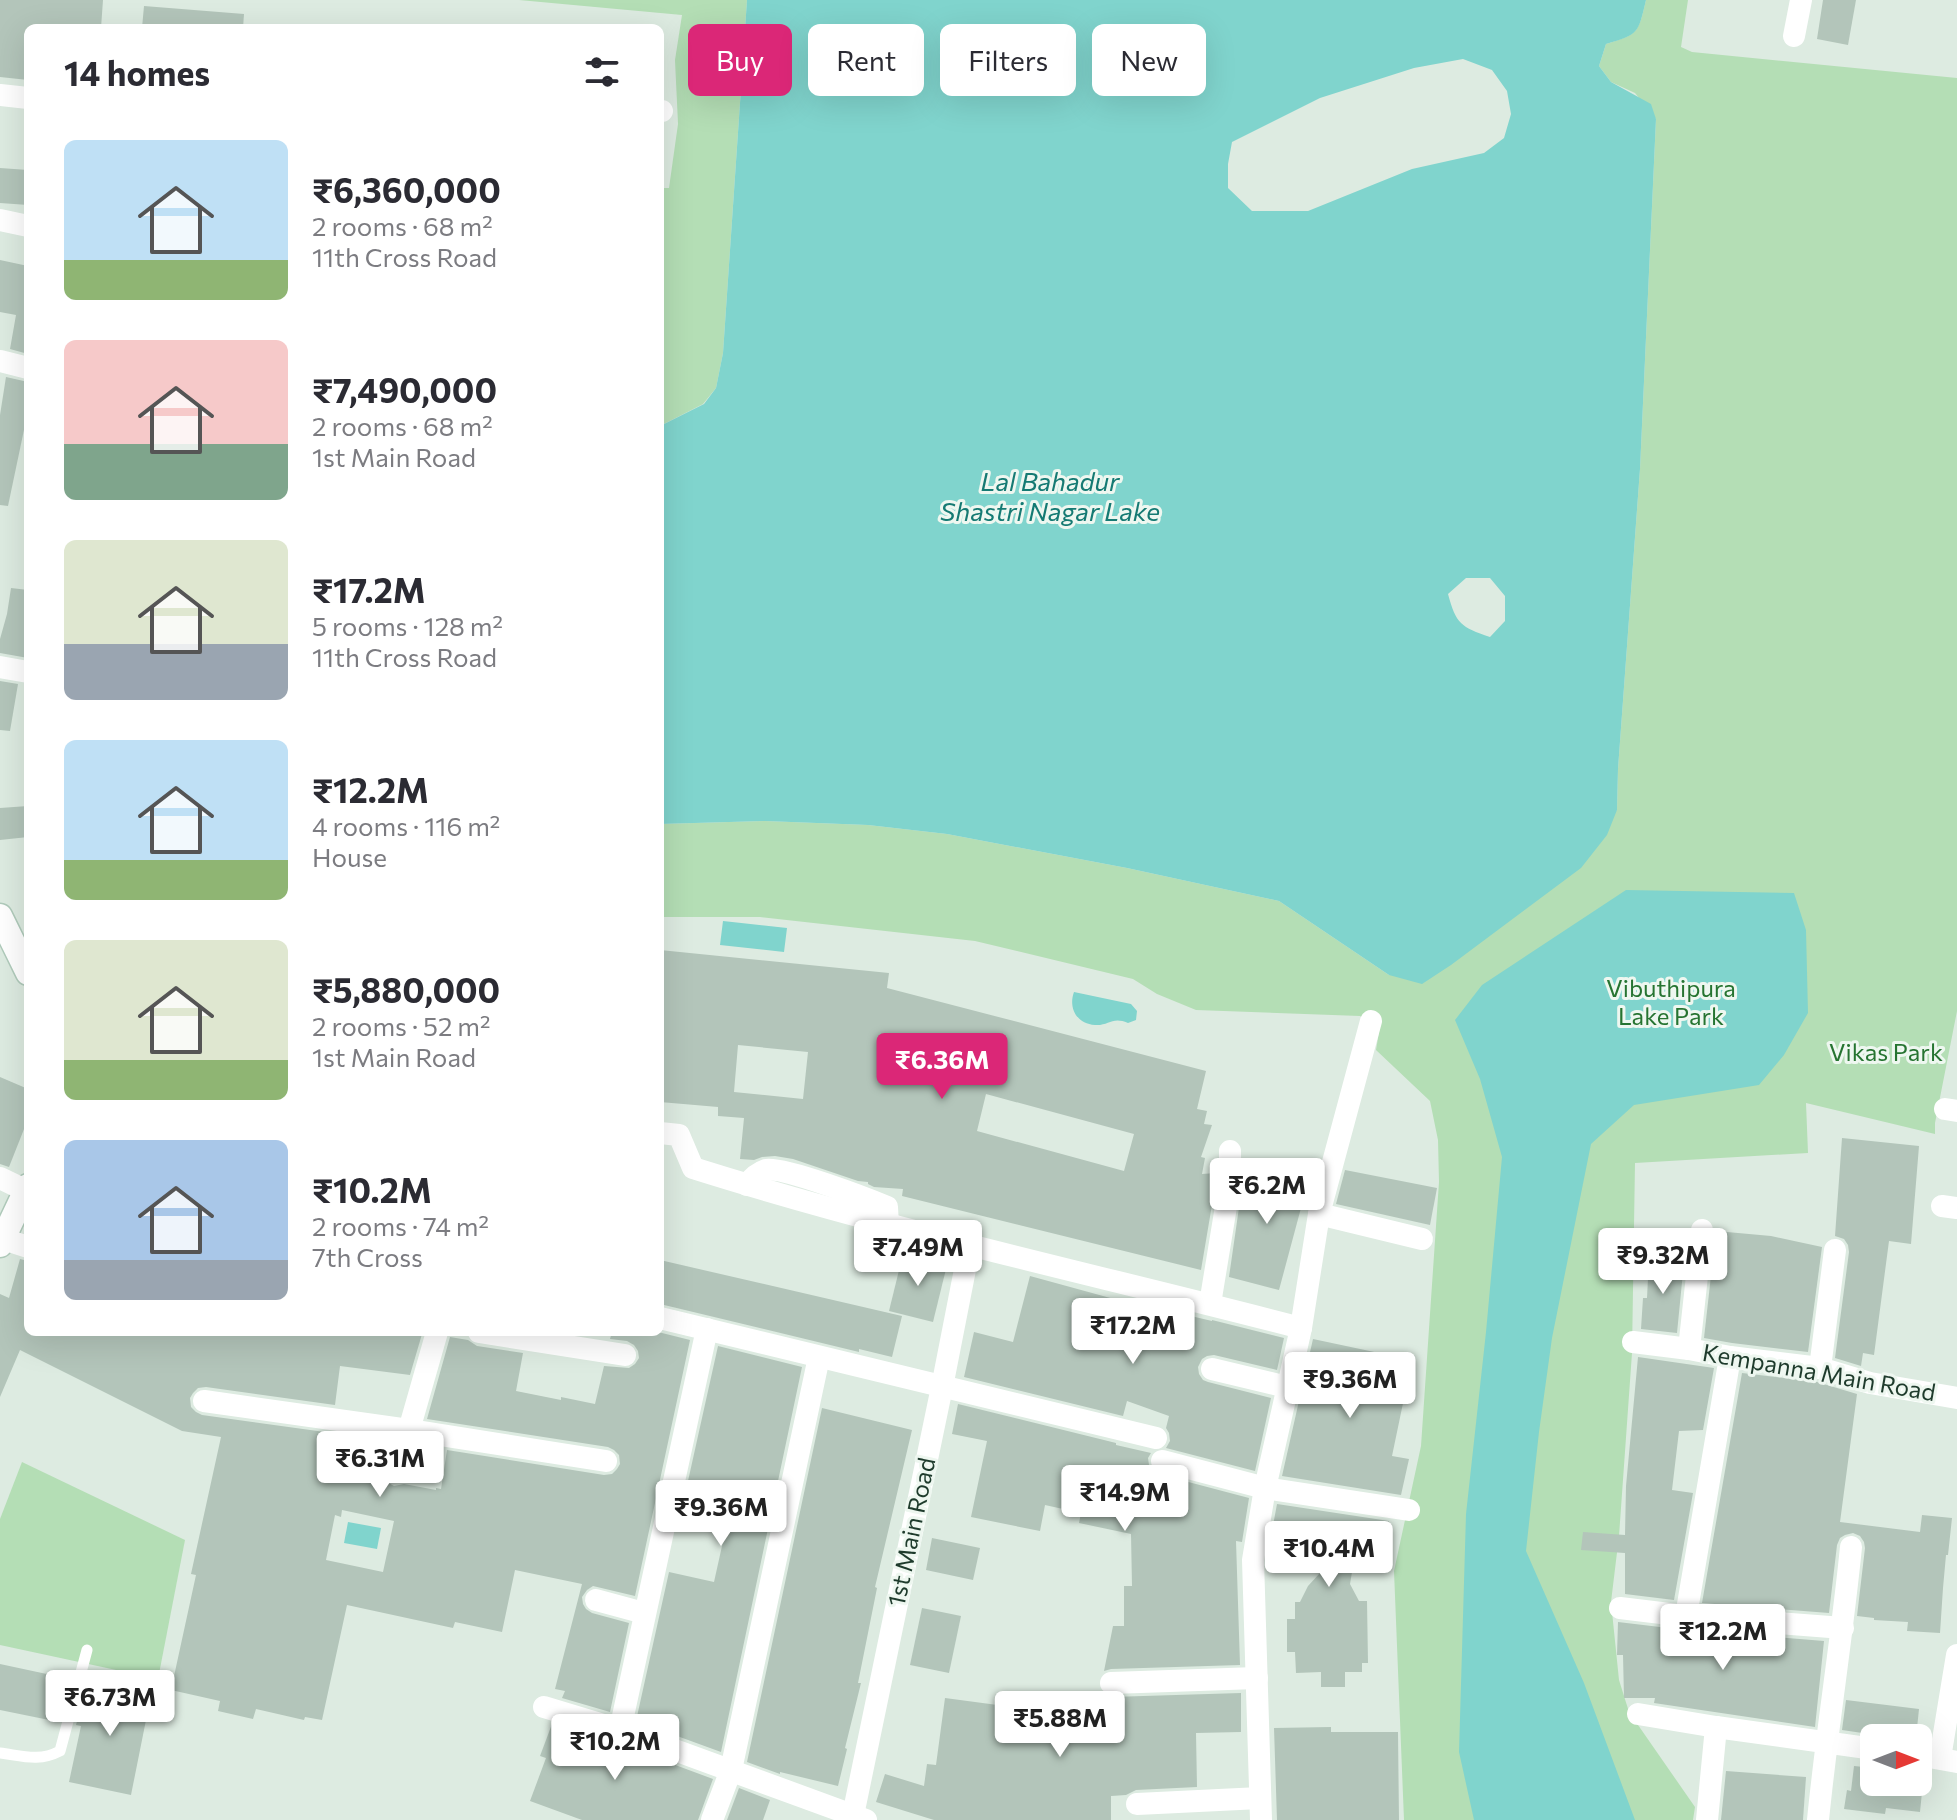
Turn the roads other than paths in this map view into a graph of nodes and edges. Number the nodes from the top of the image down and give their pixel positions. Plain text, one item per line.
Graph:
1 (1801, 0) edge
2 (1794, 36) dead end
3 (0, 95) edge
4 (24, 98) edge
5 (0, 220) edge
6 (24, 225) edge
7 (0, 361) edge
8 (24, 367) edge
9 (0, 667) edge
10 (24, 671) edge
11 (0, 916) edge
12 (24, 965) edge
13 (1371, 1021) dead end
14 (664, 1133) edge
15 (1230, 1151) dead end
16 (0, 1178) edge
17 (24, 1188) edge
18 (24, 1195) edge
19 (1319, 1214) junction
20 (1702, 1230) dead end
21 (1422, 1239) dead end
22 (1, 1242) edge
23 (970, 1244) junction
24 (24, 1246) edge
25 (1835, 1250) dead end
26 (1210, 1304) junction
27 (664, 1319) edge
28 (1301, 1328) junction
29 (707, 1329) junction
30 (436, 1336) edge
31 (504, 1336) edge
32 (1633, 1342) dead end
33 (1689, 1349) junction
34 (625, 1355) dead end
35 (819, 1357) junction
36 (1730, 1357) junction
37 (1820, 1368) junction
38 (1212, 1369) dead end
39 (942, 1387) junction
40 (1287, 1387) junction
41 (1957, 1398) edge
42 (204, 1401) dead end
43 (409, 1430) junction
44 (1156, 1438) dead end
45 (606, 1461) dead end
46 (1162, 1461) dead end
47 (397, 1472) dead end
48 (1265, 1488) junction
49 (1409, 1510) dead end
50 (1851, 1547) dead end
51 (596, 1600) dead end
52 (1620, 1608) dead end
53 (644, 1613) junction
54 (1686, 1616) junction
55 (1843, 1628) junction
56 (87, 1650) dead end
57 (1957, 1655) edge
58 (1257, 1678) junction
59 (1111, 1683) dead end
60 (544, 1707) dead end
61 (1638, 1714) dead end
62 (1716, 1727) junction
63 (620, 1730) junction
64 (1826, 1742) junction
65 (1860, 1747) edge
66 (0, 1753) edge
67 (1938, 1758) edge
68 (731, 1770) junction
69 (1137, 1804) dead end
70 (1260, 1809) edge
71 (857, 1819) edge
72 (712, 1820) edge
73 (1707, 1820) edge
74 (1818, 1820) edge

1 - 2 street
3 - 4 street
5 - 6 street
7 - 8 street
9 - 10 street
11 - 12 street
13 - 19 street
14 - 23 street
15 - 26 street
16 - 17 street
18 - 22 street
19 - 21 street
19 - 28 street
20 - 33 street
22 - 24 street
23 - 26 street
23 - 39 street, 1st Main Road
25 - 37 street
26 - 28 street
27 - 29 street
28 - 40 street
29 - 35 street
29 - 53 street
30 - 43 street
31 - 34 street
32 - 33 street, Kempanna Main Road
33 - 36 street, Kempanna Main Road
35 - 39 street
35 - 68 street
36 - 37 street, Kempanna Main Road
36 - 54 street
37 - 41 street, Kempanna Main Road
38 - 40 street
39 - 44 street
39 - 71 street, 1st Main Road
40 - 48 street
42 - 43 street
43 - 45 street
43 - 47 street
46 - 48 street
48 - 49 street
48 - 58 street
50 - 55 street
51 - 53 street
52 - 54 street
53 - 63 street
54 - 55 street
55 - 64 street
56 - 66 lane
57 - 67 street
58 - 59 street
58 - 70 street
60 - 63 street
61 - 62 street
62 - 64 street
62 - 73 street
63 - 68 street
64 - 65 street
64 - 74 street
68 - 71 street
68 - 72 street
69 - 70 street

